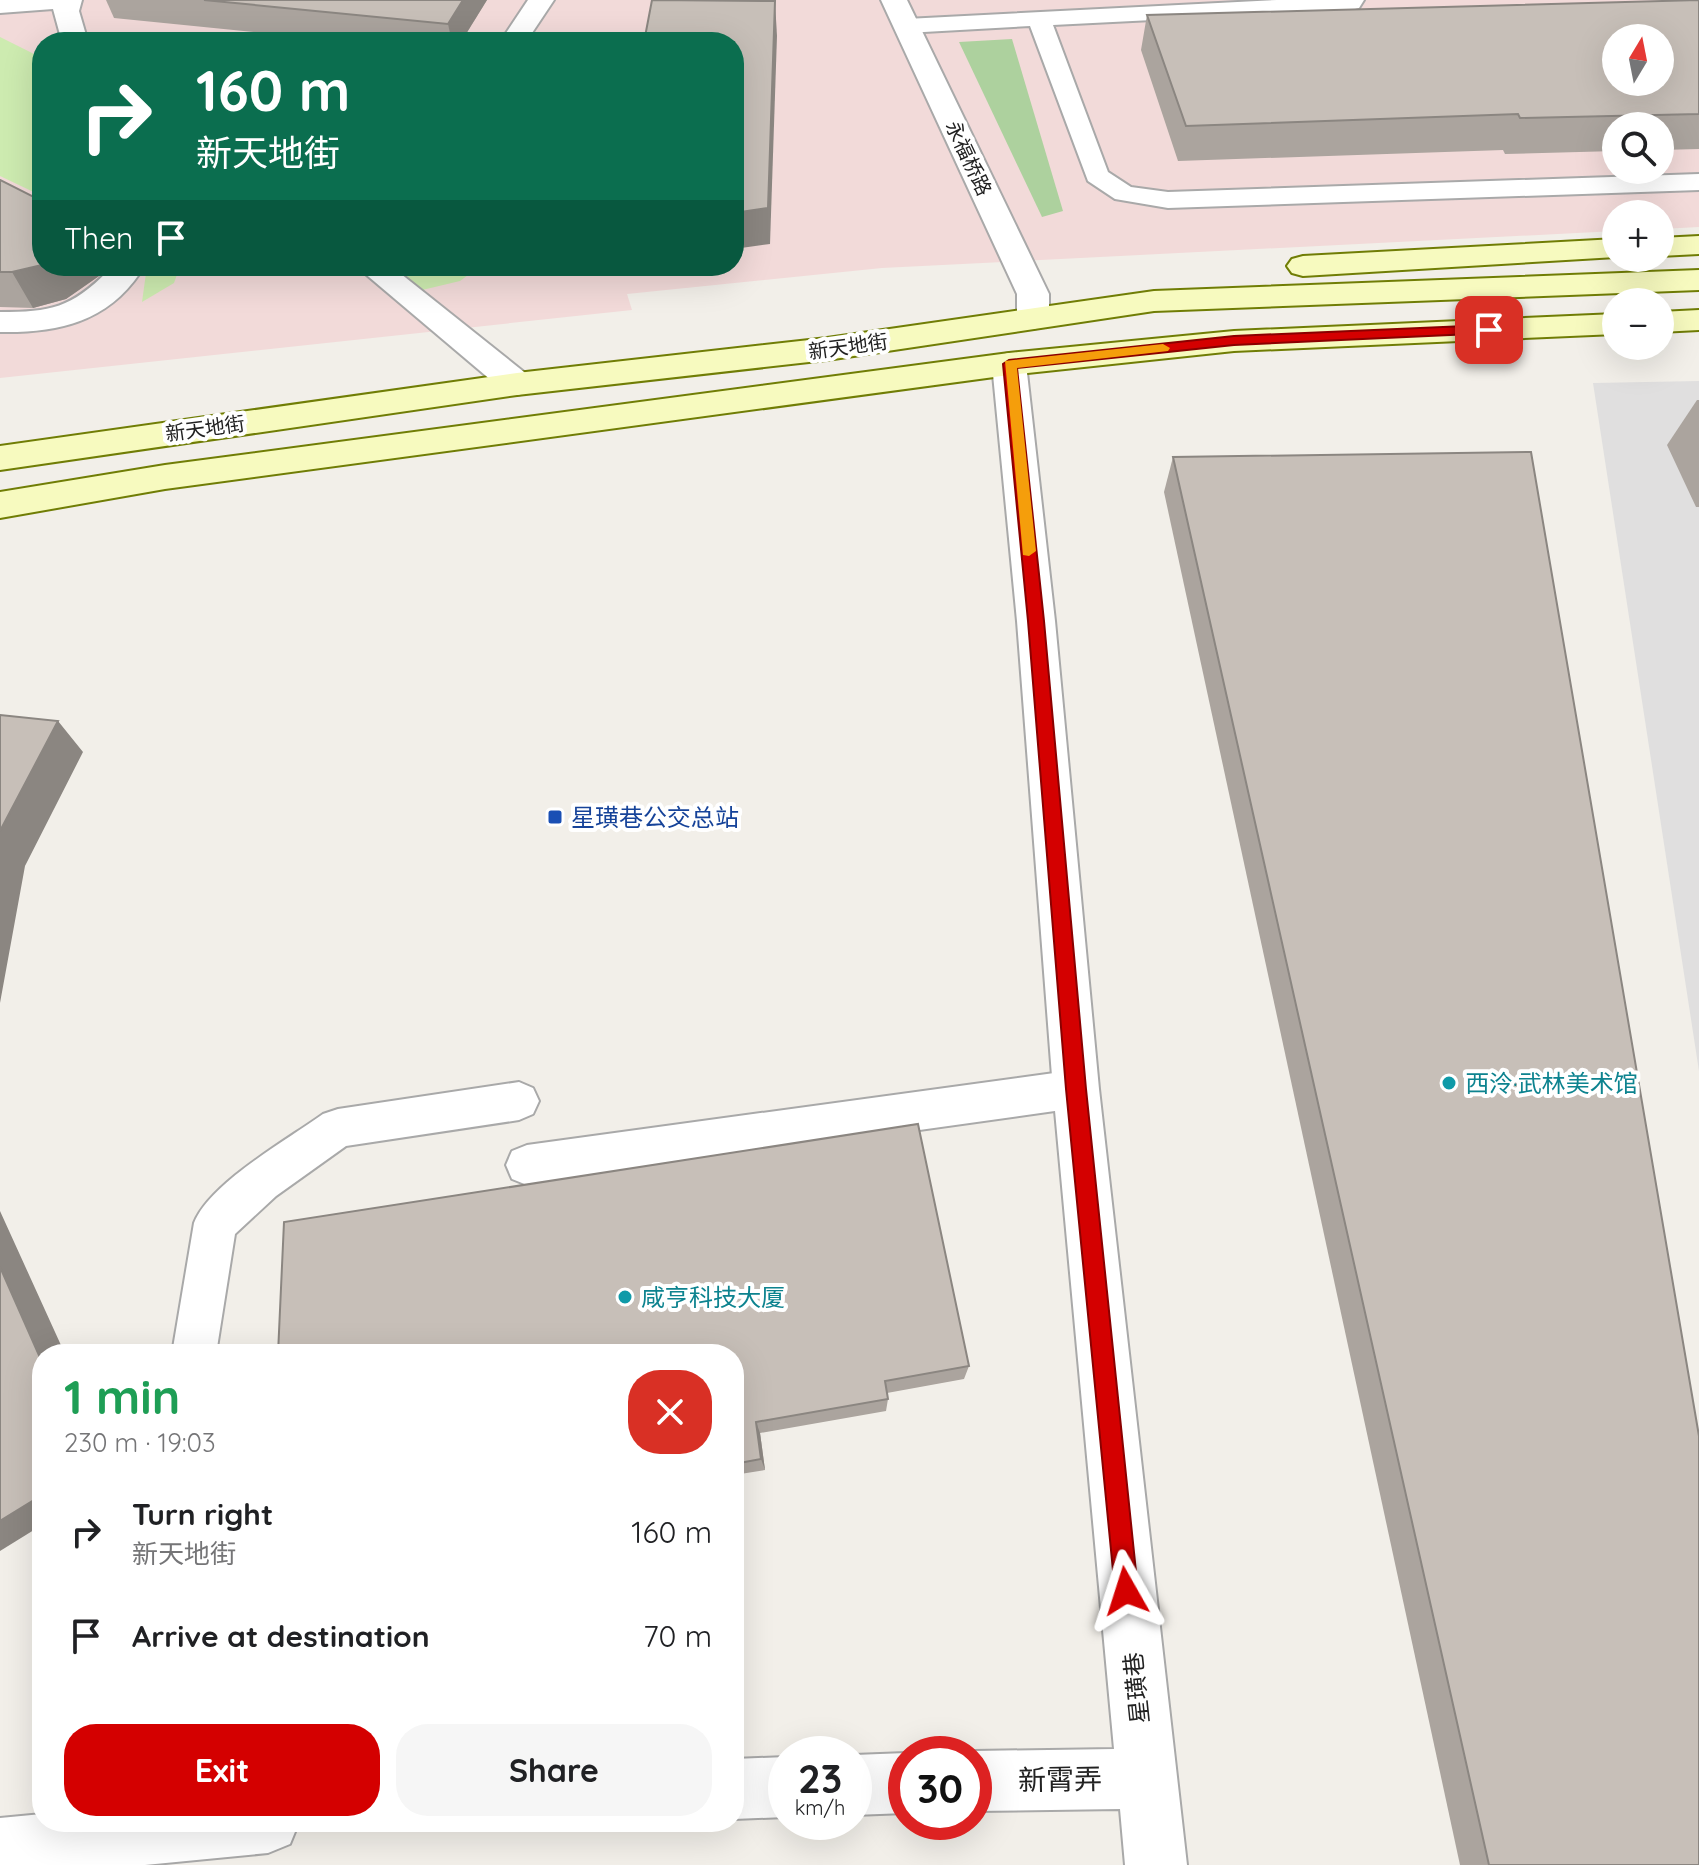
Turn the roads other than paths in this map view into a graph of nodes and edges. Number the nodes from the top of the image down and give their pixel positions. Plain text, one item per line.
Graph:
1 (67, 0) edge
2 (541, 0) edge
3 (1353, 0) edge
4 (0, 5) edge
5 (900, 13) edge
6 (1039, 19) junction
7 (72, 32) edge
8 (520, 32) edge
9 (1699, 182) edge
10 (1699, 245) edge
11 (1674, 246) edge
12 (1602, 249) edge
13 (121, 276) edge
14 (384, 276) edge
15 (1699, 280) edge
16 (1033, 306) junction
17 (1699, 320) edge
18 (1674, 321) edge
19 (0, 322) edge
20 (1602, 325) edge
21 (1009, 364) junction
22 (517, 384) junction
23 (0, 458) edge
24 (0, 505) edge
25 (1076, 1089) junction
26 (519, 1101) dead end
27 (527, 1165) dead end
28 (196, 1344) edge
29 (1145, 1779) junction
30 (992, 1781) edge
31 (768, 1788) edge
32 (744, 1789) edge
33 (169, 1832) edge
34 (0, 1849) edge
35 (1156, 1865) edge

1 - 4 street
1 - 7 street
2 - 8 street
3 - 6 lane
5 - 6 lane
5 - 16 street, 永福桥路
6 - 9 lane
10 - 11 main road
12 - 16 main road
13 - 19 street
14 - 22 street
15 - 16 main road, 新天地街
16 - 22 main road, 新天地街
17 - 18 main road
20 - 21 main road, 新天地街
21 - 24 main road, 新天地街
21 - 25 street, 星璜巷
22 - 23 main road, 新天地街
25 - 27 lane
25 - 29 street, 星璜巷
26 - 28 lane
29 - 30 street, 新霄弄
29 - 35 street, 星璜巷
31 - 32 street
33 - 34 street

